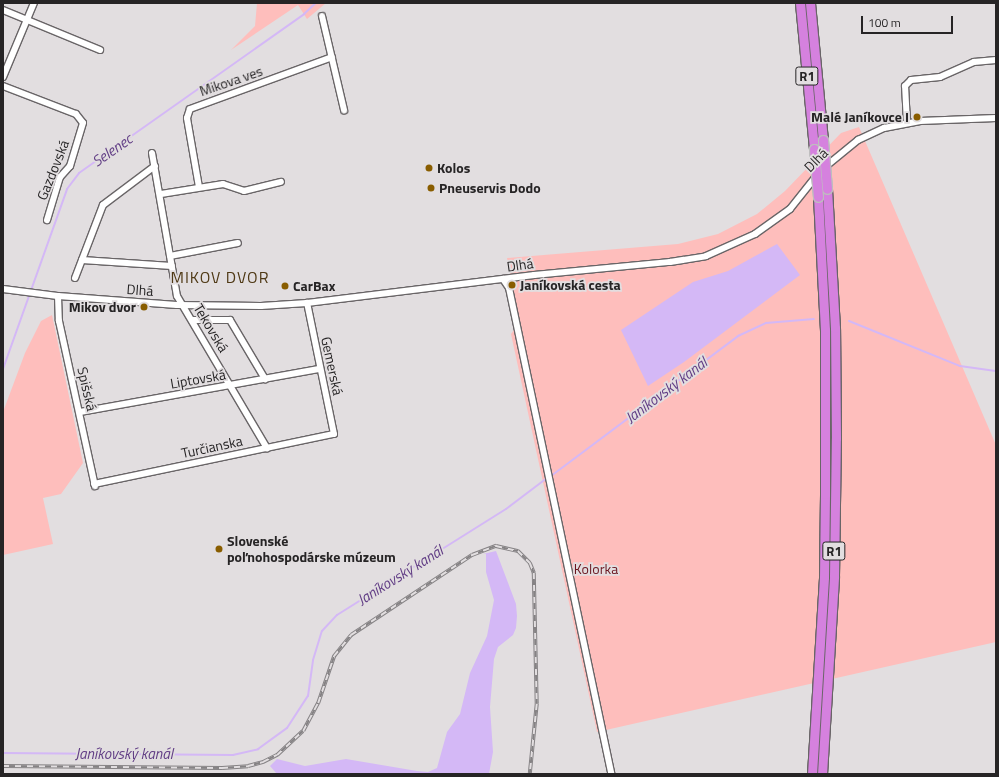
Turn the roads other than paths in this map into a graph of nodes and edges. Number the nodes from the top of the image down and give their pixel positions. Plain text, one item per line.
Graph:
1 (34, 3) edge
2 (800, 3) edge
3 (810, 3) edge
4 (3, 10) edge
5 (322, 16) dead end
6 (27, 20) junction
7 (100, 50) dead end
8 (332, 57) junction
9 (996, 60) edge
10 (3, 77) edge
11 (3, 86) edge
12 (344, 110) dead end
13 (996, 118) edge
14 (907, 123) junction
15 (152, 152) dead end
16 (155, 166) junction
17 (281, 182) dead end
18 (199, 187) junction
19 (161, 194) junction
20 (47, 220) dead end
21 (238, 243) dead end
22 (170, 256) junction
23 (82, 260) junction
24 (172, 266) junction
25 (76, 278) dead end
26 (503, 280) junction
27 (3, 289) edge
28 (58, 296) junction
29 (307, 303) junction
30 (183, 305) junction
31 (192, 320) junction
32 (320, 369) junction
33 (266, 379) junction
34 (230, 385) junction
35 (80, 412) junction
36 (334, 434) joint
37 (267, 448) junction
38 (95, 486) joint
39 (611, 774) edge
40 (812, 774) edge
41 (822, 774) edge

1 - 6 street
2 - 40 highway, R1, bridge
3 - 41 highway, R1, bridge
4 - 6 street
5 - 8 street
6 - 7 street
6 - 10 street
8 - 12 street
8 - 18 street, Mikova ves
9 - 14 street
11 - 20 street, Gazdovská
13 - 14 street, Dlhá
14 - 26 street, Dlhá
15 - 16 street, Tekovská
16 - 19 street, Tekovská
16 - 23 street
17 - 18 street
18 - 19 street
19 - 22 street, Tekovská
21 - 22 street
22 - 24 street, Tekovská
23 - 24 street
23 - 25 street
24 - 30 street, Tekovská
26 - 29 street, Dlhá
26 - 39 street
27 - 28 street, Dlhá
28 - 30 street, Dlhá
28 - 35 street, Spišská
29 - 30 street, Dlhá
29 - 32 street, Gemerská
30 - 31 street, Tekovská
31 - 33 street
31 - 34 street, Tekovská
32 - 33 street, Liptovská
32 - 36 street, Gemerská
33 - 34 street, Liptovská
34 - 35 street, Liptovská
34 - 37 street, Tekovská
35 - 38 street, Spišská
36 - 37 street, Turčianska
37 - 38 street, Turčianska

